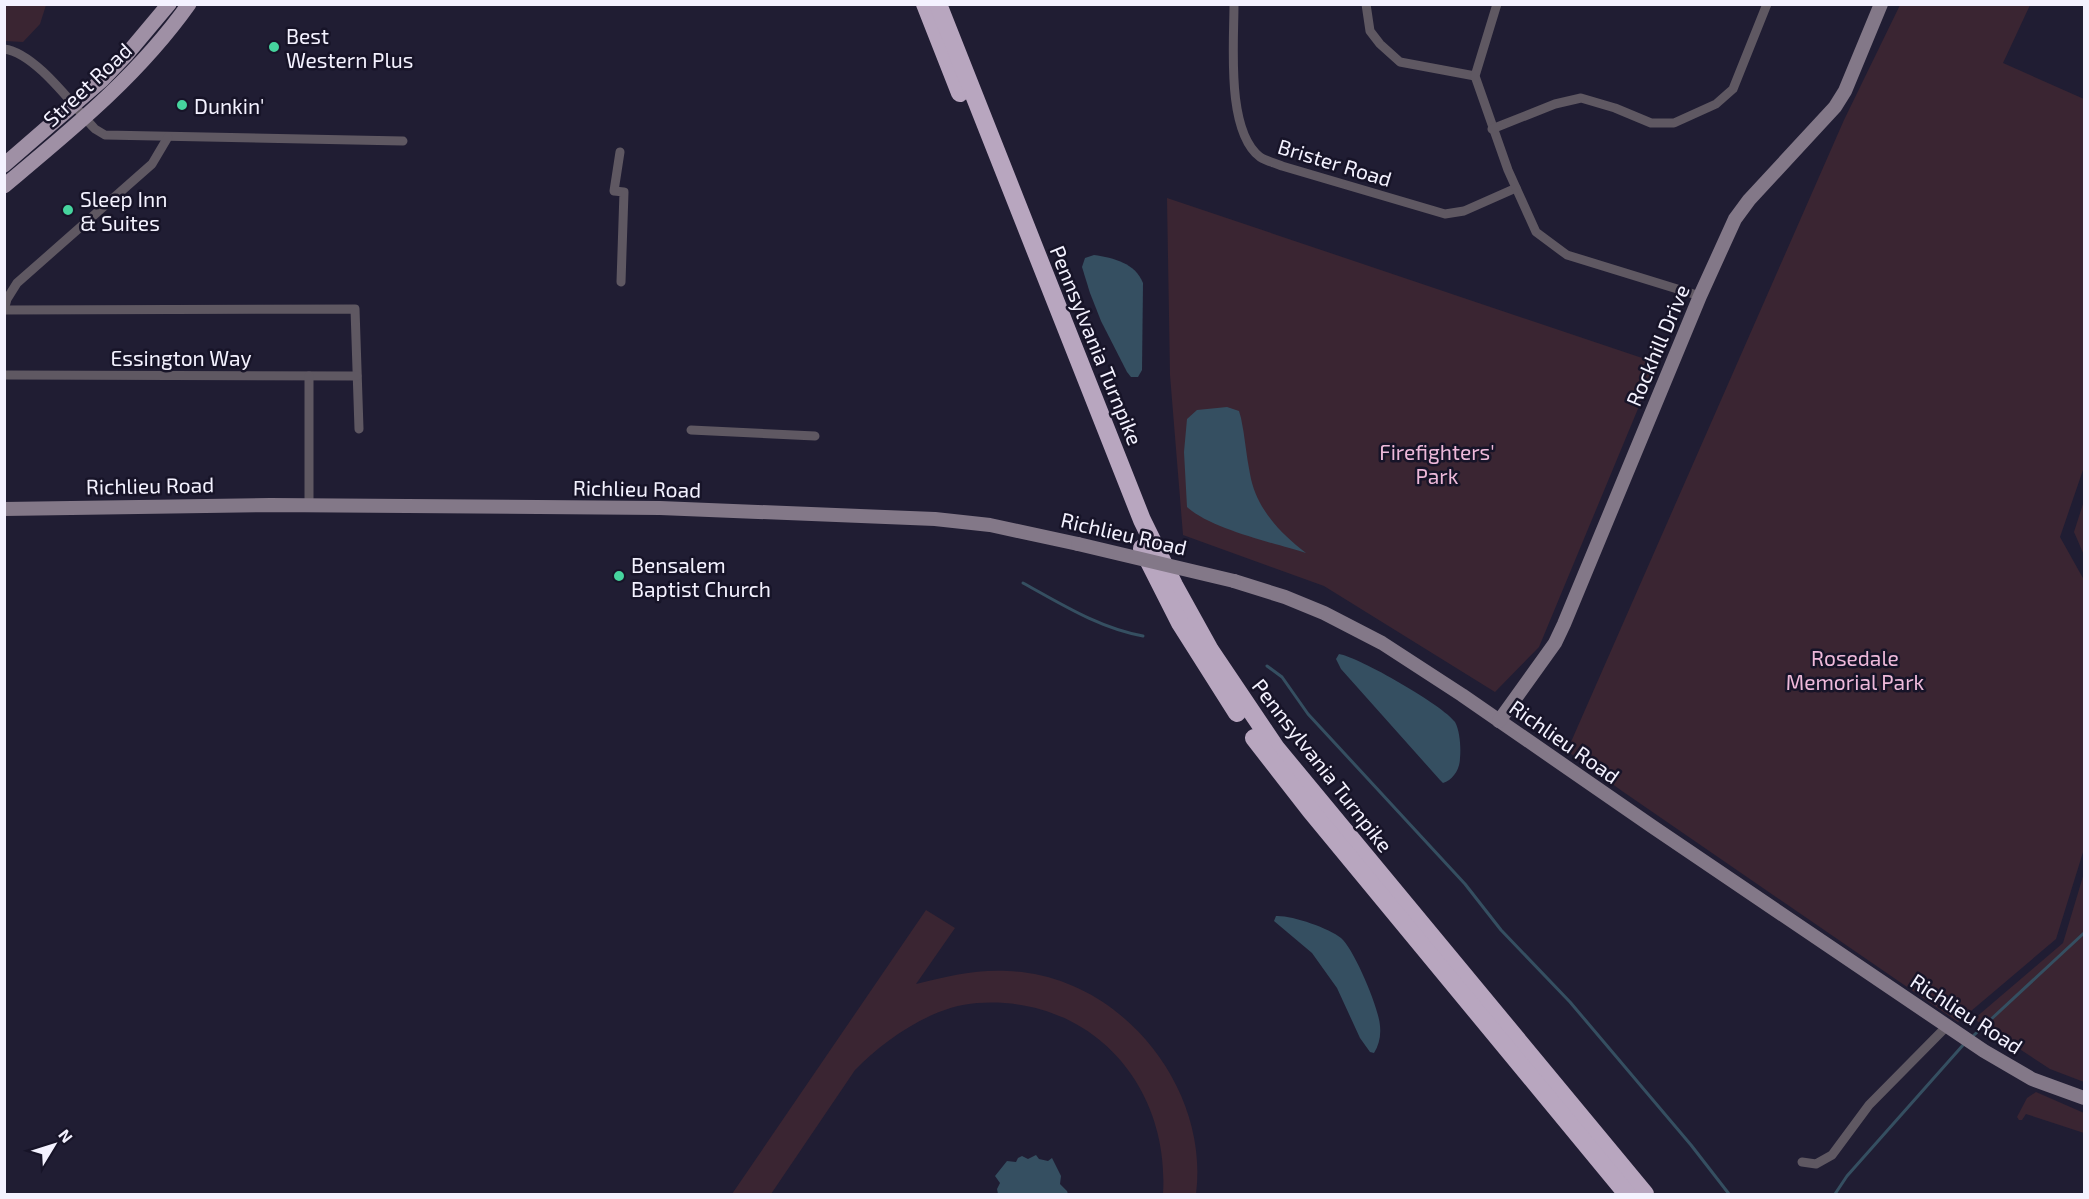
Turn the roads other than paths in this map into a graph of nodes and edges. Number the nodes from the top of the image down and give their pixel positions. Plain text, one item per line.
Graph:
1 (169, 4) edge
2 (189, 4) edge
3 (925, 4) edge
4 (938, 4) edge
5 (1234, 4) edge
6 (1366, 4) edge
7 (1497, 4) edge
8 (1767, 4) edge
9 (1881, 4) edge
10 (4, 49) edge
11 (1475, 76) junction
12 (74, 106) junction
13 (84, 118) junction
14 (1492, 129) junction
15 (168, 137) junction
16 (403, 141) dead end
17 (620, 152) dead end
18 (4, 165) edge
19 (4, 186) edge
20 (1516, 188) junction
21 (621, 282) dead end
22 (1700, 296) junction
23 (4, 310) edge
24 (4, 375) edge
25 (309, 376) junction
26 (357, 376) junction
27 (359, 429) dead end
28 (691, 430) dead end
29 (815, 436) dead end
30 (309, 505) junction
31 (4, 509) edge
32 (1499, 721) junction
33 (1947, 1026) junction
34 (2085, 1098) edge
35 (1802, 1162) dead end
36 (1627, 1194) edge
37 (1645, 1194) edge

1 - 12 main road, Street Road
2 - 13 main road, Street Road
3 - 36 highway, Pennsylvania Turnpike
4 - 37 highway, Pennsylvania Turnpike
5 - 20 street, Brister Road
6 - 11 street
7 - 11 street
8 - 14 street
9 - 22 main road, Rockhill Drive
10 - 12 street
11 - 14 street
12 - 13 street
12 - 18 main road, Street Road
13 - 15 street
13 - 19 main road, Street Road
14 - 20 street
15 - 16 street
15 - 23 street
17 - 21 street
20 - 22 street
22 - 32 main road, Rockhill Drive
23 - 26 street
24 - 25 street, Essington Way
25 - 26 street, Essington Way
25 - 30 street
26 - 27 street
28 - 29 street
30 - 31 main road, Richlieu Road
30 - 32 main road, Richlieu Road, bridge
32 - 33 main road, Richlieu Road
33 - 34 main road, Richlieu Road
33 - 35 street

